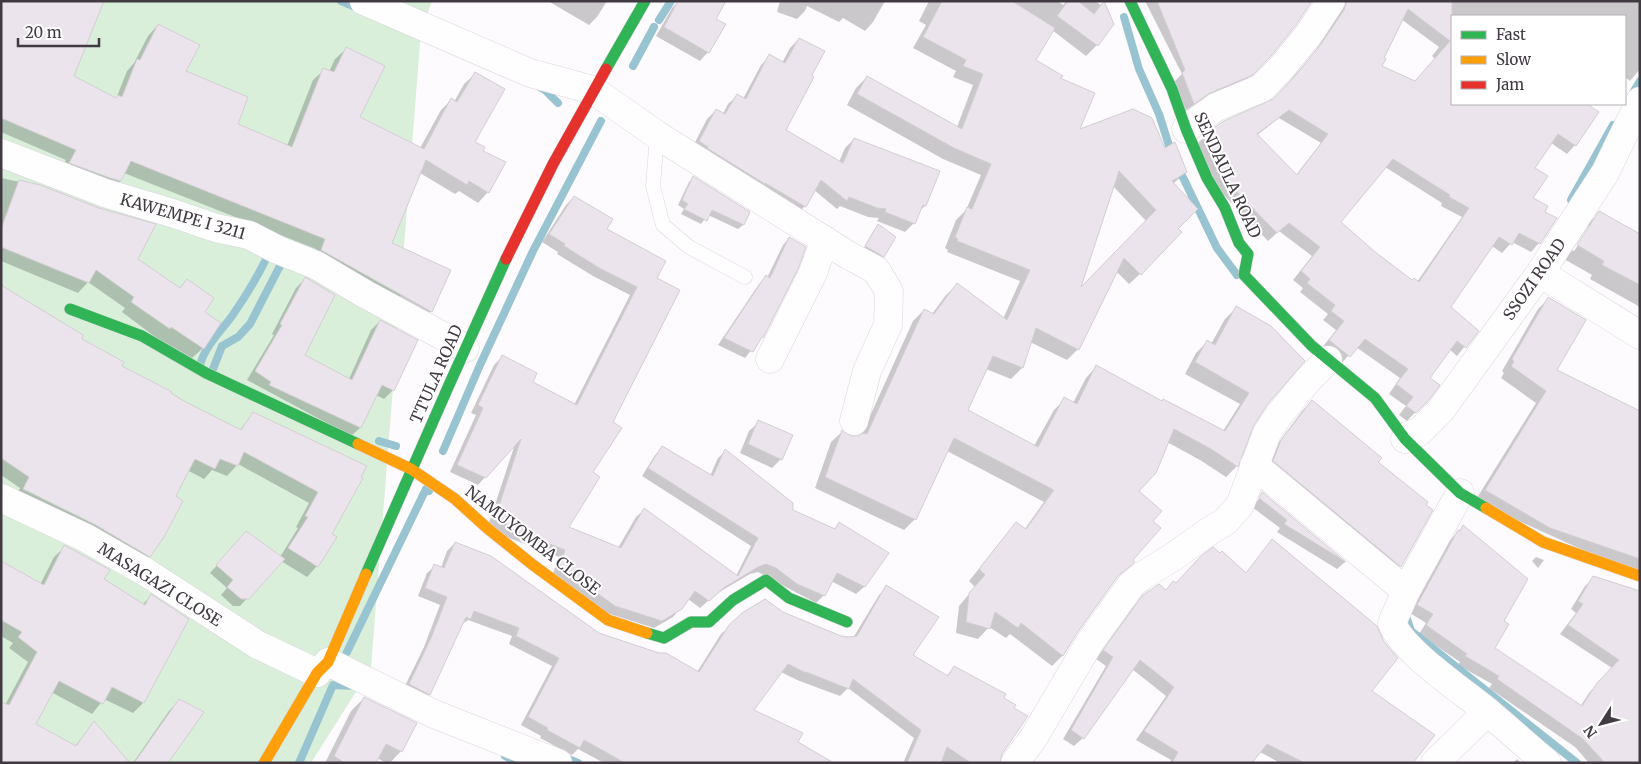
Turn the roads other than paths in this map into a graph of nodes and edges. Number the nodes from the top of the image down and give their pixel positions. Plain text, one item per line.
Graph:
1 (364, 1) edge
2 (645, 1) edge
3 (1130, 1) edge
4 (1331, 1) edge
5 (593, 90) junction
6 (1640, 101) edge
7 (1186, 129) junction
8 (657, 135) junction
9 (1, 153) edge
10 (825, 240) junction
11 (1540, 273) junction
12 (745, 277) dead end
13 (70, 309) dead end
14 (1640, 335) edge
15 (465, 348) junction
16 (770, 359) dead end
17 (1328, 360) junction
18 (854, 421) dead end
19 (1405, 439) junction
20 (1254, 465) junction
21 (411, 469) junction
22 (1460, 493) junction
23 (1, 498) edge
24 (1640, 576) edge
25 (1406, 591) junction
26 (847, 622) dead end
27 (323, 667) junction
28 (1487, 712) junction
29 (264, 763) edge
30 (558, 763) edge
31 (1015, 763) edge
32 (1435, 763) edge
33 (1547, 763) edge

1 - 5 street
2 - 5 street, TTULA ROAD
3 - 7 street, SENDAULA ROAD
4 - 7 street
5 - 8 street
5 - 15 street, TTULA ROAD
6 - 11 street, SSOZI ROAD
7 - 17 street, SENDAULA ROAD
8 - 10 street
8 - 12 lane
9 - 15 street, KAWEMPE I 3211
10 - 16 street
10 - 18 street
11 - 14 street
11 - 19 street, SSOZI ROAD
13 - 21 street
15 - 21 street, TTULA ROAD
17 - 19 street, SENDAULA ROAD
17 - 20 street
19 - 22 street, SENDAULA ROAD
20 - 25 street
20 - 31 street
21 - 26 street, NAMUYOMBA CLOSE
21 - 27 street, TTULA ROAD
22 - 24 street, SENDAULA ROAD
22 - 25 street
23 - 27 street, MASAGAZI CLOSE
25 - 28 street
27 - 29 street, TTULA ROAD
27 - 30 street, MASAGAZI CLOSE
28 - 32 street
28 - 33 street

